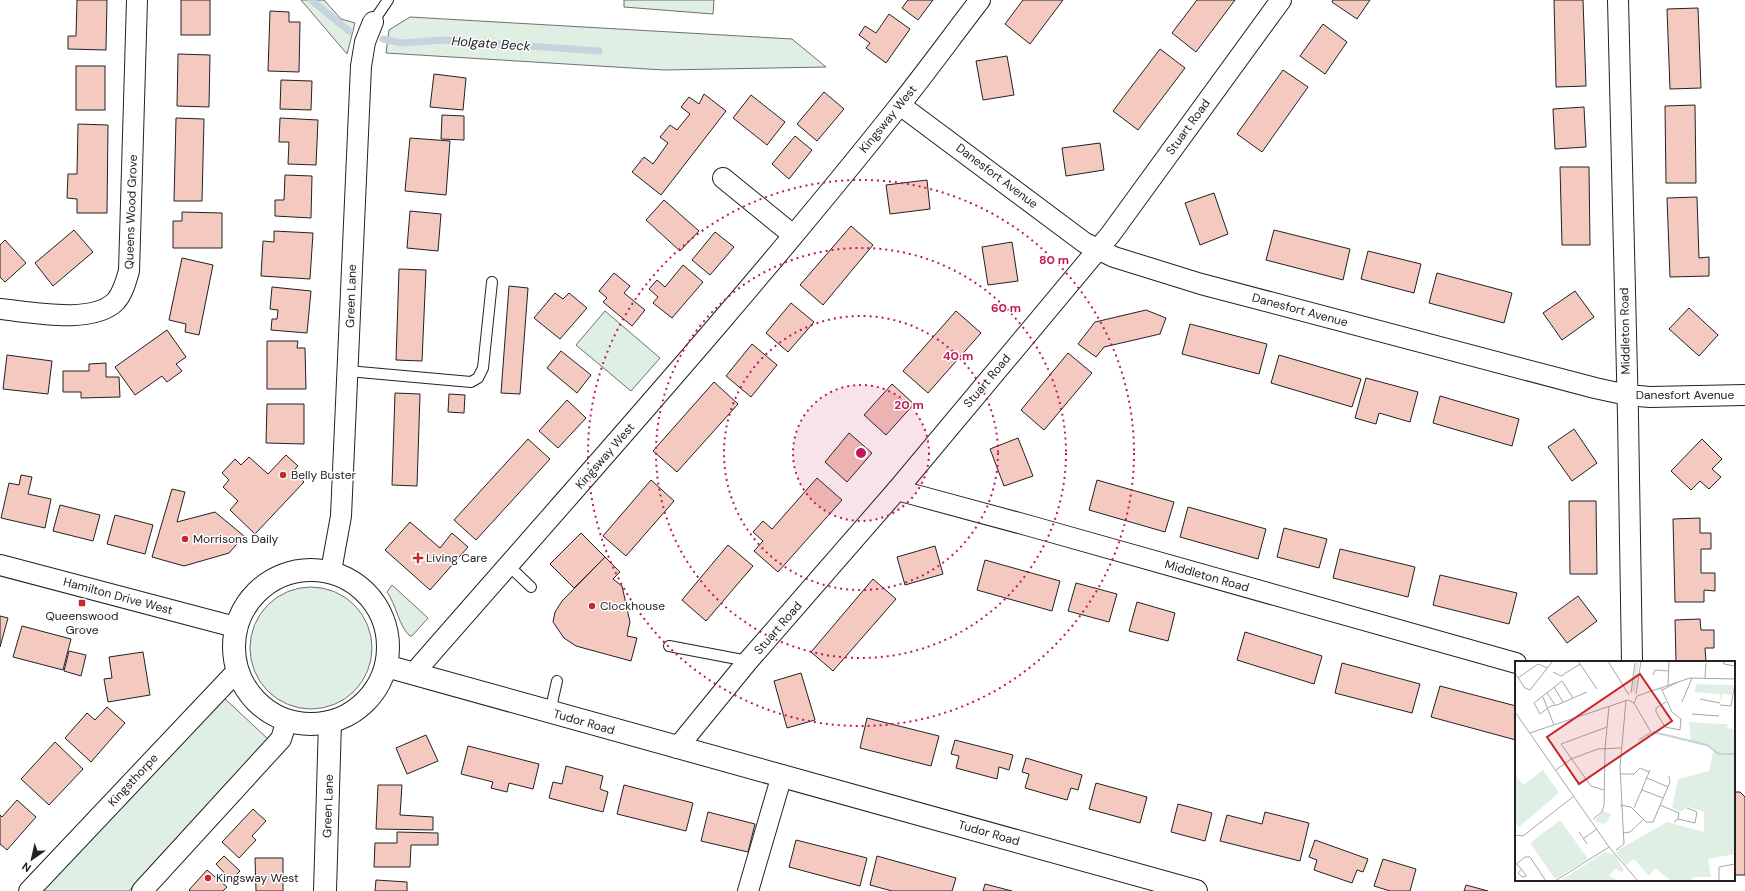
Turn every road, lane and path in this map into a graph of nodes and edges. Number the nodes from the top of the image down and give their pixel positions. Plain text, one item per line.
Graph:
1 (137, 0) edge
2 (388, 0) edge
3 (980, 0) edge
4 (1281, 0) edge
5 (1618, 0) edge
6 (374, 22) joint
7 (900, 105) junction
8 (723, 178) dead end
9 (793, 235) junction
10 (1098, 249) junction
11 (492, 282) dead end
12 (0, 309) edge
13 (348, 371) junction
14 (1627, 395) junction
15 (1745, 395) edge
16 (896, 490) junction
17 (0, 565) edge
18 (508, 565) junction
19 (331, 571) junction
20 (531, 587) dead end
21 (236, 627) junction
22 (669, 646) dead end
23 (748, 661) junction
24 (1632, 661) edge
25 (1515, 663) edge
26 (386, 666) junction
27 (237, 671) junction
28 (413, 674) junction
29 (557, 681) dead end
30 (550, 712) junction
31 (287, 720) junction
32 (330, 722) junction
33 (677, 748) junction
34 (782, 775) junction
35 (29, 891) edge
36 (142, 891) edge
37 (325, 891) edge
38 (748, 891) edge
39 (1196, 891) edge

1 - 12 street, Queens Wood Grove
2 - 6 lane
3 - 7 street, Kingsway West
4 - 10 street, Stuart Road
5 - 14 street, Middleton Road
6 - 13 street, Green Lane
7 - 9 street, Kingsway West
7 - 10 street, Danesfort Avenue
8 - 9 street
9 - 18 street, Kingsway West
10 - 14 street, Danesfort Avenue
10 - 16 street, Stuart Road
11 - 13 lane
13 - 19 street, Green Lane
14 - 15 street, Danesfort Avenue
14 - 24 street, Middleton Road
16 - 23 street, Stuart Road
16 - 25 street, Middleton Road
17 - 21 street, Hamilton Drive West
18 - 20 lane
18 - 28 street, Kingsway West
19 - 21 street
19 - 26 street
21 - 27 street
22 - 23 lane
23 - 33 street, Stuart Road
26 - 28 street, Tudor Road
26 - 32 street
27 - 31 street
27 - 35 street, Kingsthorpe
28 - 30 street, Tudor Road
29 - 30 lane
30 - 33 street, Tudor Road
31 - 32 street
31 - 36 street
32 - 37 street, Green Lane
33 - 34 street, Tudor Road
34 - 38 street
34 - 39 street, Tudor Road

